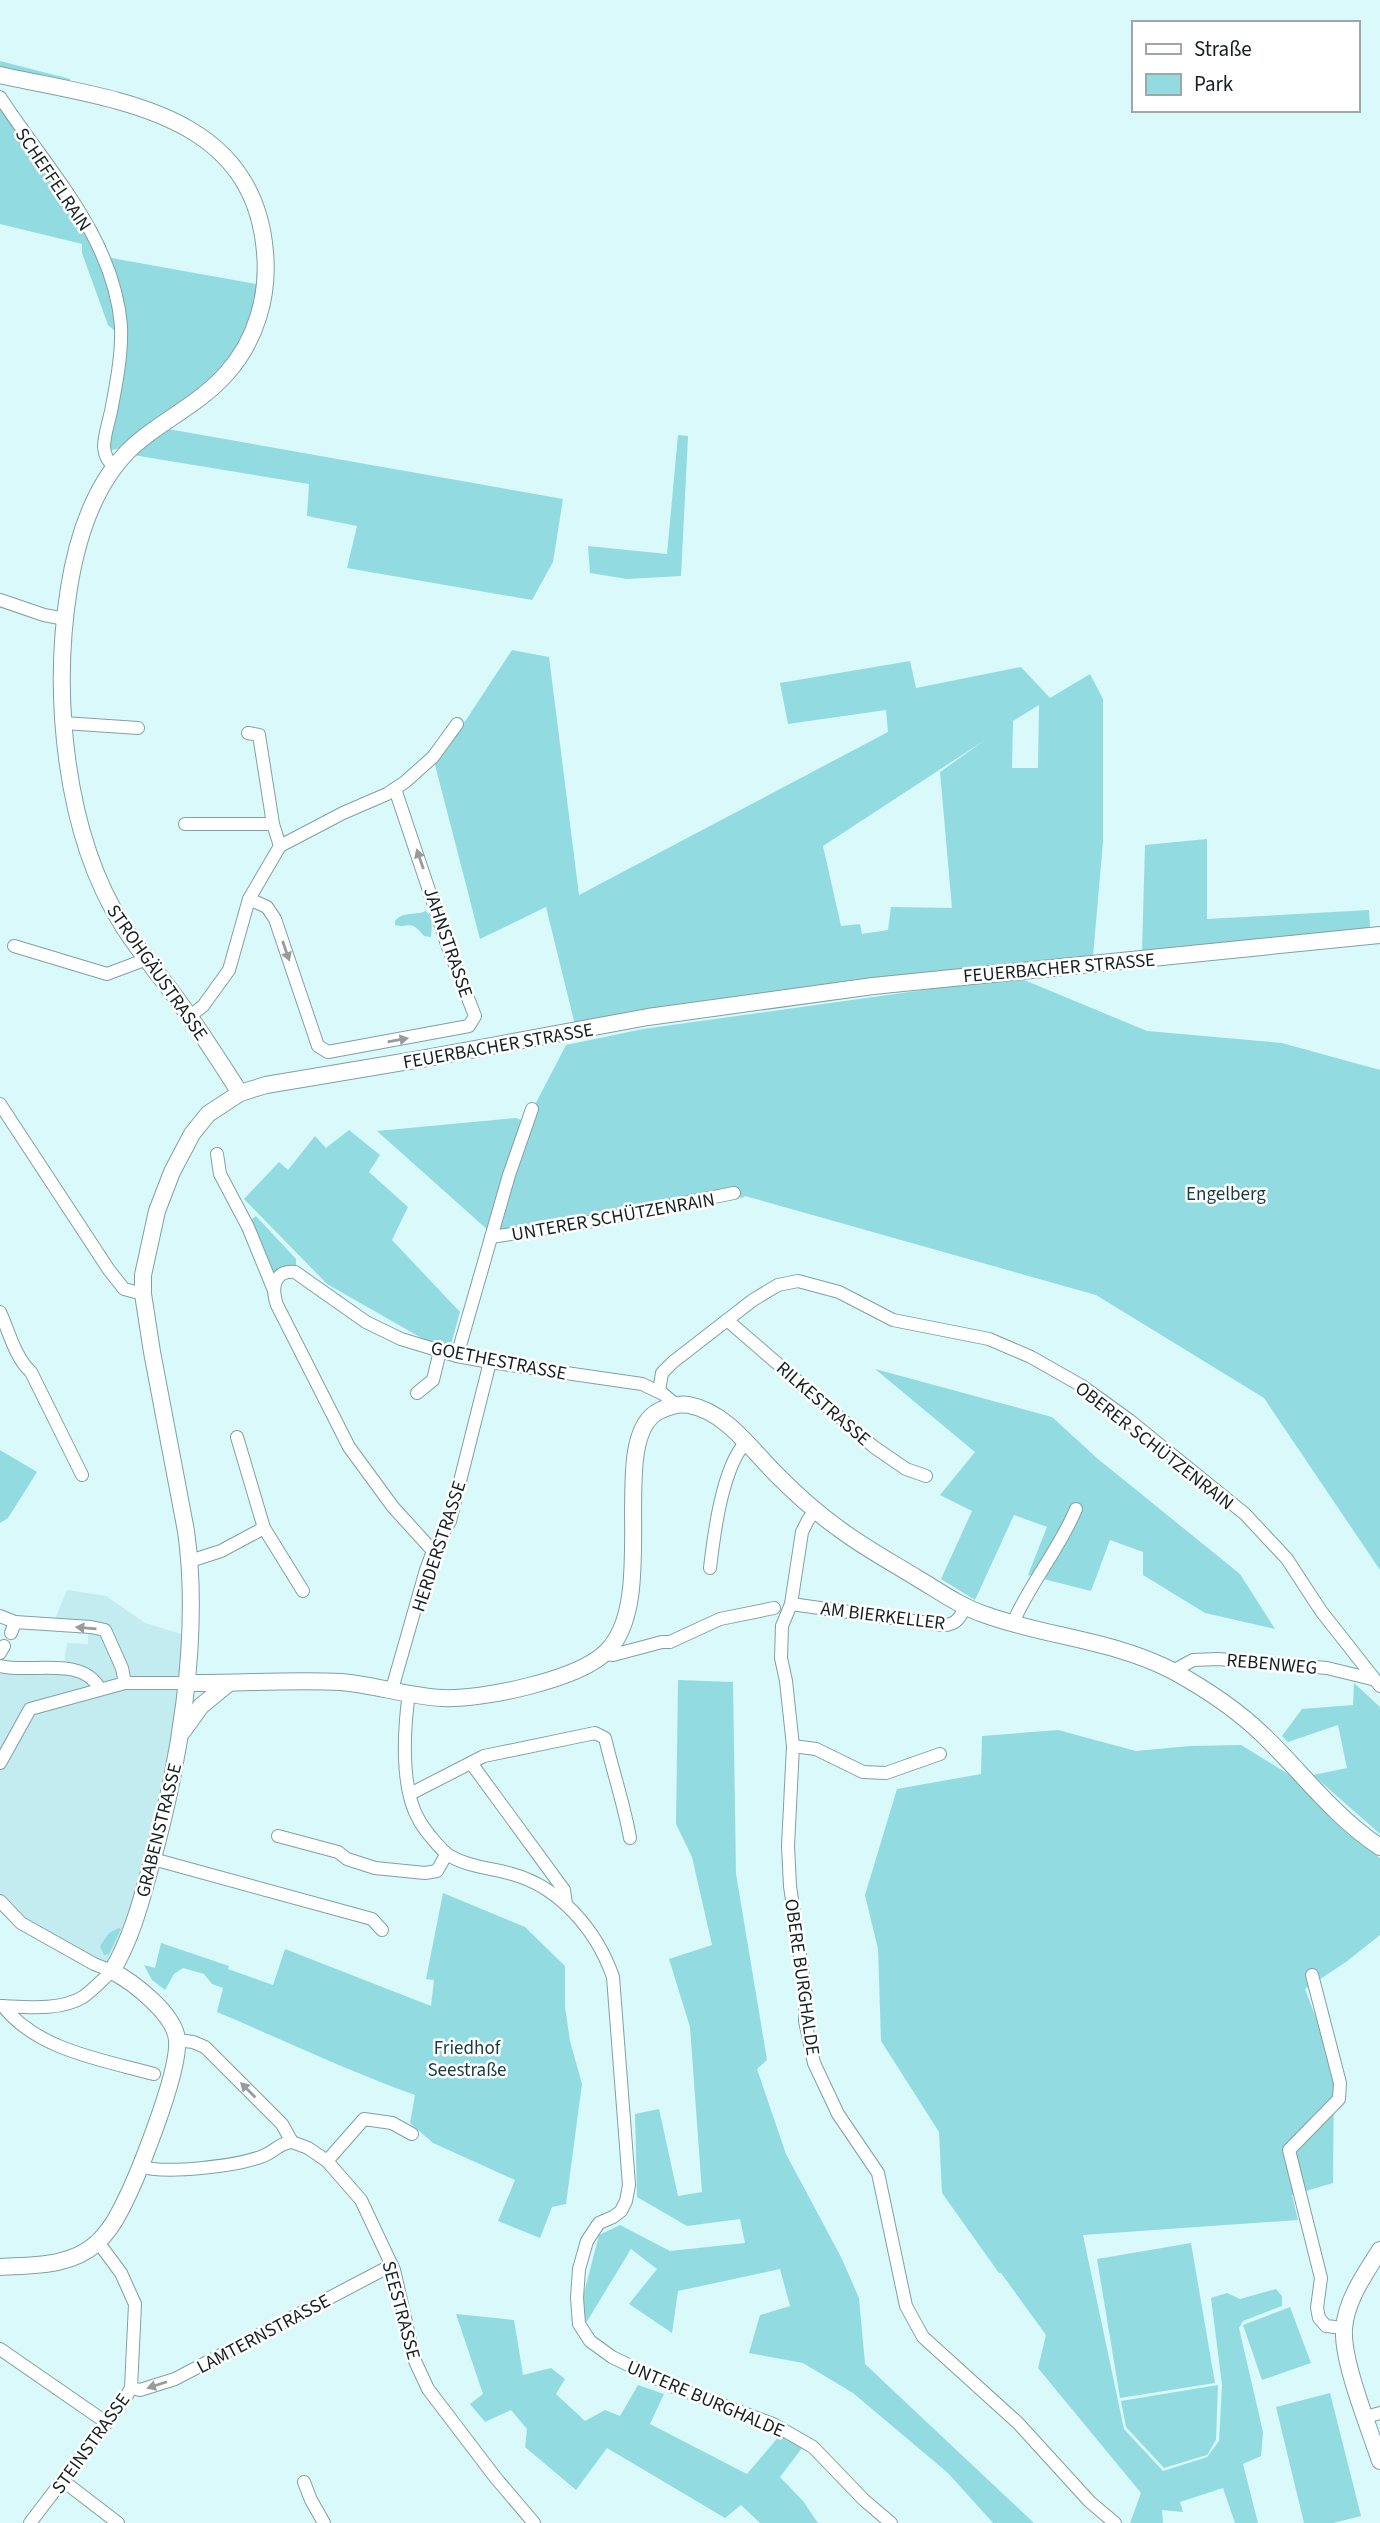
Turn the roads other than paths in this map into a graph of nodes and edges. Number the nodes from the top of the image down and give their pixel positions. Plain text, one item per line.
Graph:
1 (0, 75) edge
2 (0, 97) edge
3 (113, 466) junction
4 (0, 600) edge
5 (65, 619) junction
6 (64, 723) junction
7 (457, 724) dead end
8 (138, 728) dead end
9 (248, 733) dead end
10 (395, 789) junction
11 (186, 824) dead end
12 (274, 824) junction
13 (280, 846) junction
14 (248, 899) junction
15 (1380, 935) edge
16 (15, 946) dead end
17 (147, 959) junction
18 (190, 1016) junction
19 (240, 1093) junction
20 (0, 1104) edge
21 (533, 1109) dead end
22 (217, 1154) dead end
23 (734, 1193) dead end
24 (491, 1237) junction
25 (274, 1293) junction
26 (143, 1294) junction
27 (0, 1312) edge
28 (727, 1320) junction
29 (440, 1351) junction
30 (457, 1356) junction
31 (490, 1362) junction
32 (659, 1391) junction
33 (417, 1393) dead end
34 (675, 1404) junction
35 (237, 1437) dead end
36 (745, 1443) junction
37 (82, 1475) dead end
38 (926, 1476) dead end
39 (1076, 1509) dead end
40 (816, 1511) junction
41 (264, 1528) junction
42 (433, 1552) junction
43 (190, 1560) junction
44 (710, 1568) dead end
45 (303, 1591) dead end
46 (791, 1604) junction
47 (965, 1607) junction
48 (775, 1608) dead end
49 (10, 1622) edge
50 (1013, 1623) junction
51 (605, 1654) junction
52 (0, 1666) edge
53 (1174, 1671) junction
54 (185, 1683) junction
55 (229, 1683) junction
56 (1376, 1683) edge
57 (125, 1684) junction
58 (100, 1689) junction
59 (392, 1689) junction
60 (409, 1693) junction
61 (179, 1737) junction
62 (793, 1746) junction
63 (940, 1754) dead end
64 (0, 1763) edge
65 (471, 1763) junction
66 (410, 1794) junction
67 (278, 1836) dead end
68 (631, 1838) dead end
69 (1380, 1847) edge
70 (446, 1855) junction
71 (153, 1859) junction
72 (0, 1901) edge
73 (566, 1904) junction
74 (382, 1930) dead end
75 (112, 1971) junction
76 (1312, 1975) dead end
77 (2, 2006) edge
78 (177, 2040) junction
79 (154, 2074) dead end
80 (412, 2134) dead end
81 (292, 2142) junction
82 (327, 2161) junction
83 (140, 2166) junction
84 (98, 2242) junction
85 (1380, 2250) edge
86 (392, 2265) junction
87 (0, 2267) edge
88 (1344, 2328) junction
89 (0, 2349) edge
90 (131, 2388) junction
91 (1373, 2415) edge
92 (107, 2423) junction
93 (1380, 2461) edge
94 (62, 2480) junction
95 (304, 2482) dead end
96 (30, 2523) edge
97 (118, 2523) edge
98 (324, 2523) edge
99 (534, 2523) edge
100 (891, 2523) edge
101 (1115, 2523) edge

1 - 3 main road, STROHGÄUSTRASSE
2 - 3 street, SCHEFFELRAIN
3 - 5 main road, STROHGÄUSTRASSE
4 - 5 street
5 - 6 main road, STROHGÄUSTRASSE
6 - 8 street
6 - 17 main road, STROHGÄUSTRASSE
7 - 10 street
9 - 12 street
10 - 13 street
14 -> 10 street, JAHNSTRASSE
11 - 12 street
12 - 13 street
13 - 14 street
14 - 18 street
15 - 19 main road, FEUERBACHER STRASSE
16 - 17 street
17 - 18 main road, STROHGÄUSTRASSE
18 - 19 main road, STROHGÄUSTRASSE
19 - 26 main road, FEUERBACHER STRASSE
20 - 26 street
21 - 24 street, UNTERER SCHÜTZENRAIN
22 - 25 street
23 - 24 street, UNTERER SCHÜTZENRAIN
24 - 30 street, UNTERER SCHÜTZENRAIN
25 - 29 street, GOETHESTRASSE
25 - 42 street
26 - 43 main road, FEUERBACHER STRASSE
27 - 37 street
28 - 32 street, OBERER SCHÜTZENRAIN
28 - 38 street, RILKESTRASSE
28 - 56 street, OBERER SCHÜTZENRAIN
29 - 30 street, GOETHESTRASSE
29 - 33 street
30 - 31 street, GOETHESTRASSE
31 - 32 street, GOETHESTRASSE
31 - 42 street, HERDERSTRASSE
32 - 34 street, GOETHESTRASSE
34 - 36 main road
34 - 51 main road
35 - 41 street
36 - 40 main road
36 - 44 street
39 - 50 street
40 - 46 street, OBERE BURGHALDE
40 - 47 main road
41 - 43 street
41 - 45 street
42 - 59 street, HERDERSTRASSE
43 - 54 main road, FEUERBACHER STRASSE
46 - 47 street, AM BIERKELLER
46 - 62 street, OBERE BURGHALDE
47 - 50 main road
48 - 51 street
57 -> 49 street
50 - 53 main road
51 - 60 main road
52 - 58 street
53 - 56 street, REBENWEG
53 - 69 main road
54 - 55 main road
54 - 57 street
54 - 61 main road, GRABENSTRASSE
55 - 59 main road
55 - 61 main road
57 - 58 street
58 - 64 street
59 - 60 main road
60 - 66 street
61 - 71 main road, GRABENSTRASSE
62 - 63 street
62 - 101 street, OBERE BURGHALDE
65 - 66 street
65 - 68 street
65 - 73 street, UNTERE BURGHALDE
66 - 70 street
67 - 70 street
70 - 73 street, UNTERE BURGHALDE
71 - 74 street
71 - 75 main road, GRABENSTRASSE
72 - 75 street
73 - 100 street, UNTERE BURGHALDE
75 - 77 street
75 - 78 main road
76 - 88 street
77 - 79 street
81 -> 78 street, SEESTRASSE
78 - 83 main road
80 - 82 street
81 - 82 street, SEESTRASSE
81 - 83 street
82 - 86 street, SEESTRASSE
83 - 84 main road
84 - 87 main road
84 - 90 street, STEINSTRASSE
85 - 88 main road
86 -> 90 street, LAMTERNSTRASSE
86 - 99 street, SEESTRASSE
88 - 91 main road
89 - 92 street
90 - 92 street, STEINSTRASSE
91 - 93 main road
92 - 94 street, STEINSTRASSE
94 - 96 street, STEINSTRASSE
94 - 97 street
95 - 98 street

